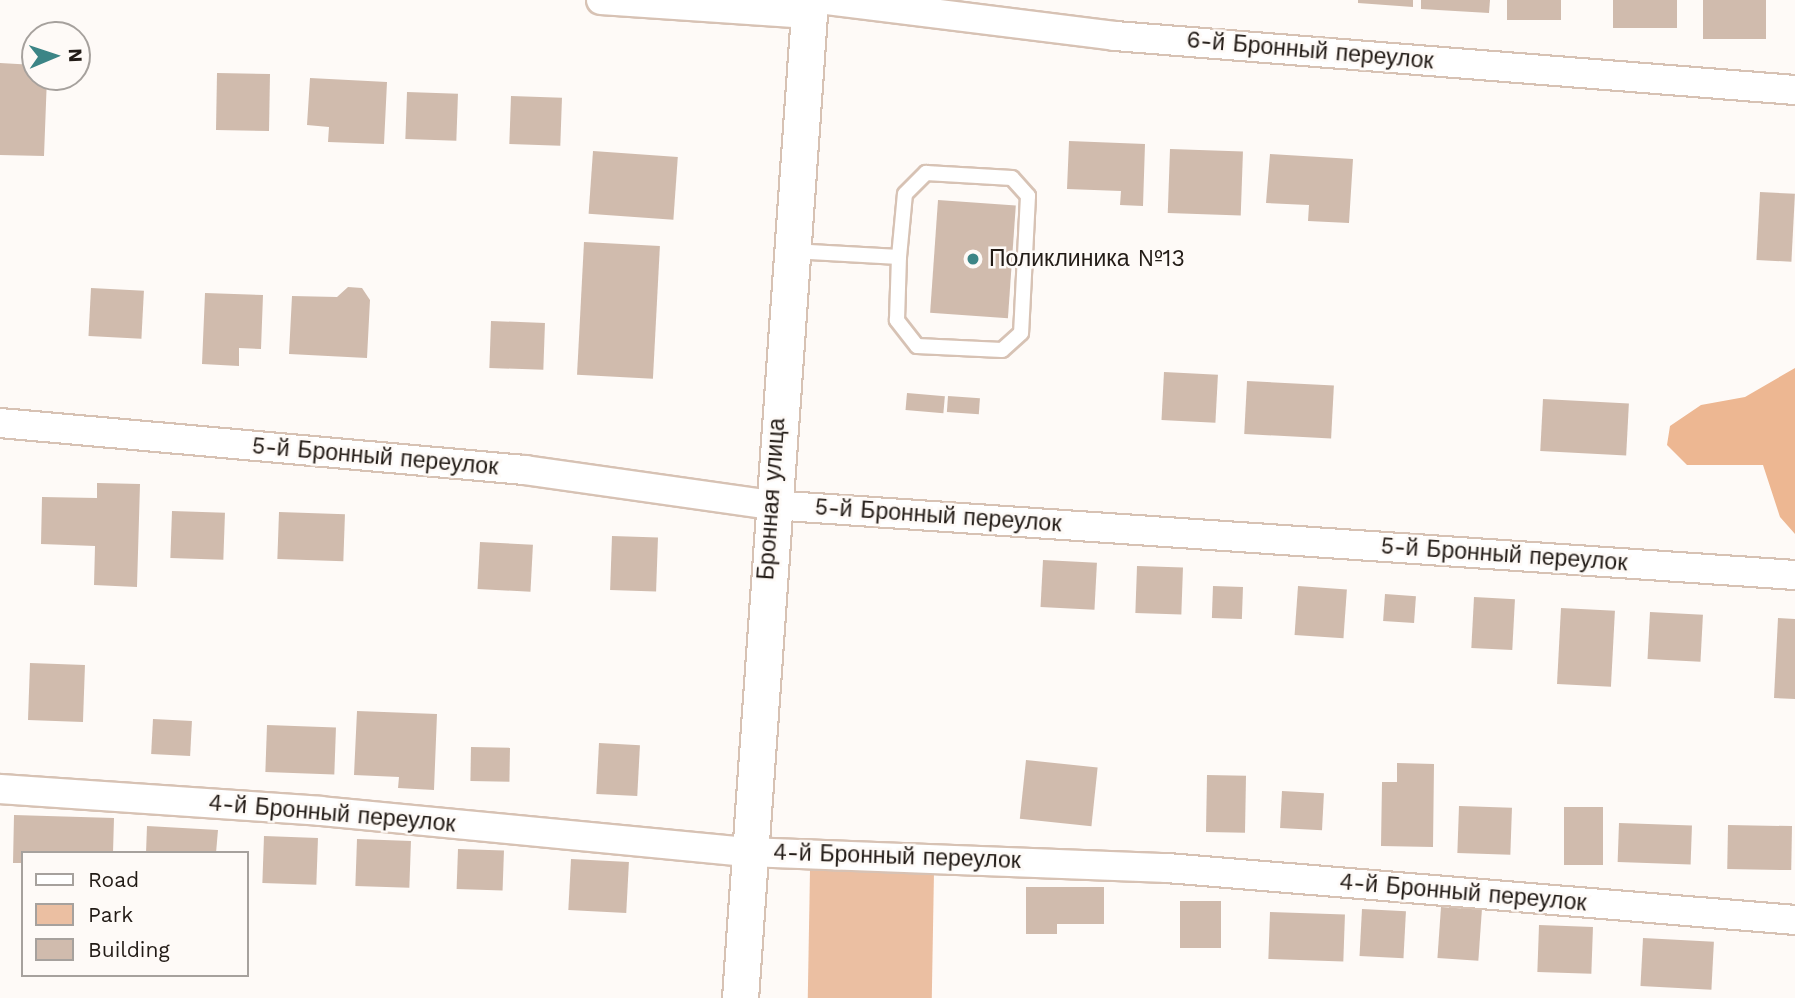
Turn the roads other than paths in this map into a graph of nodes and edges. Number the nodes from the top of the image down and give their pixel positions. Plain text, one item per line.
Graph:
1 (601, 0) edge
2 (815, 5) edge
3 (1795, 90) edge
4 (791, 251) junction
5 (899, 257) junction
6 (0, 423) edge
7 (771, 505) junction
8 (1795, 575) edge
9 (0, 789) edge
10 (748, 852) junction
11 (1795, 920) edge
12 (740, 998) edge

1 - 2 street, 6-й Бронный переулок
2 - 3 street, 6-й Бронный переулок
2 - 4 street, Бронная улица
4 - 5 lane
4 - 7 street, Бронная улица
5 - 5 lane
6 - 7 street, 5-й Бронный переулок
7 - 8 street, 5-й Бронный переулок
7 - 10 street, Бронная улица
9 - 10 street, 4-й Бронный переулок
10 - 11 street, 4-й Бронный переулок
10 - 12 street, Бронная улица

